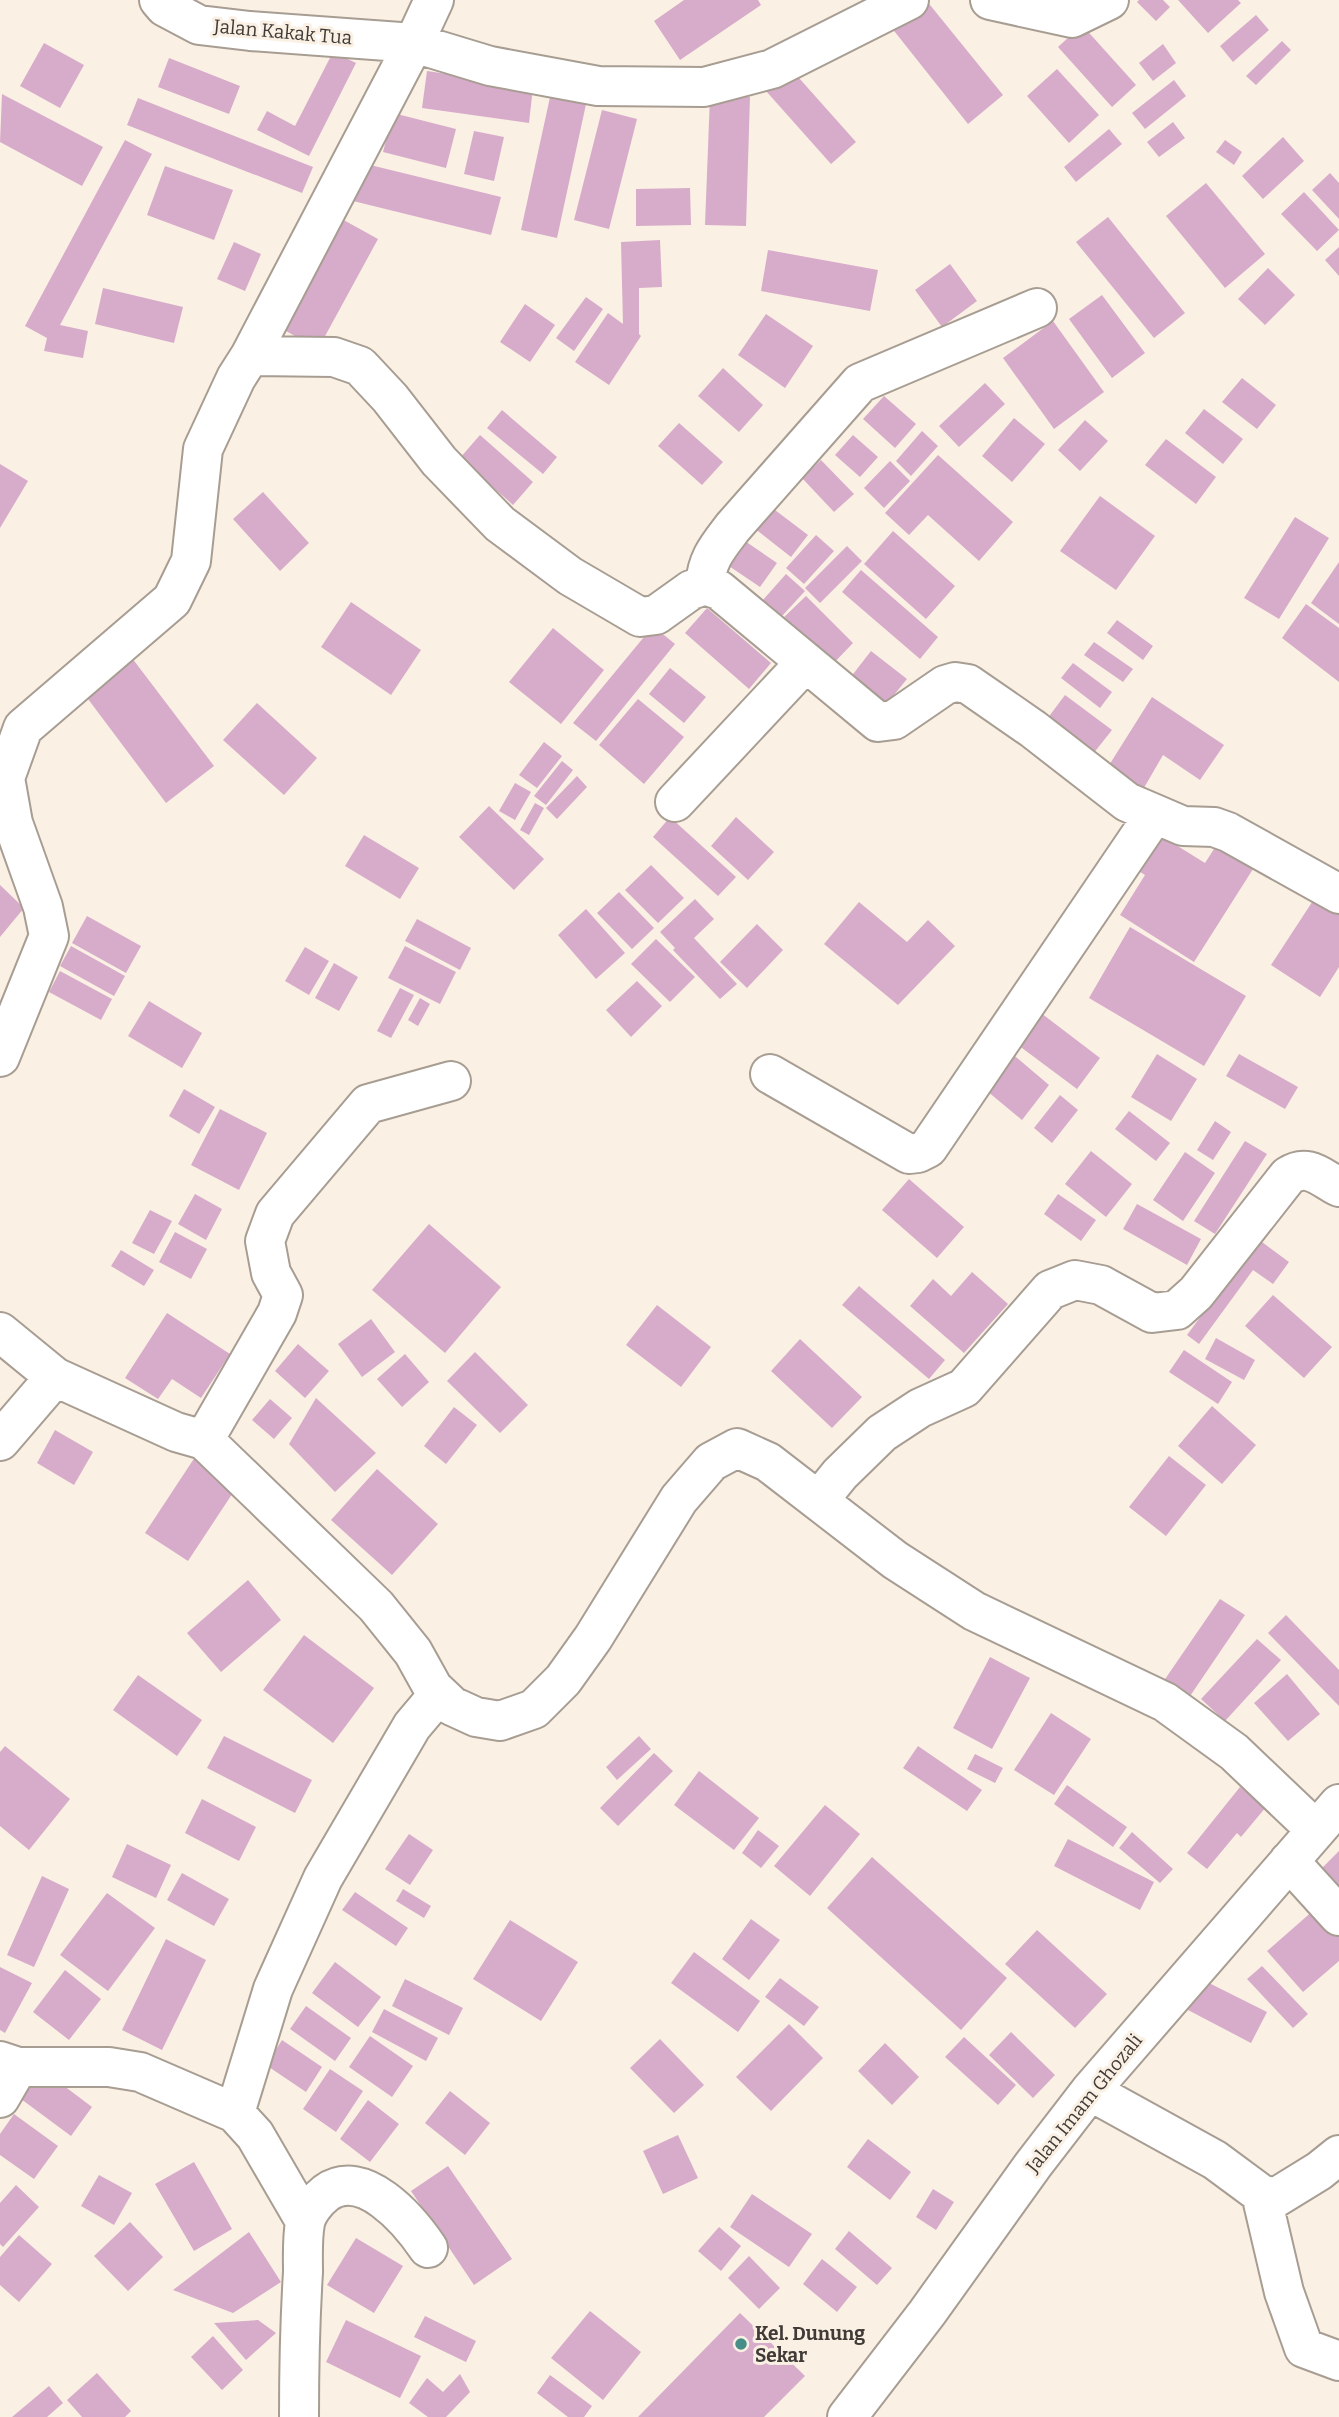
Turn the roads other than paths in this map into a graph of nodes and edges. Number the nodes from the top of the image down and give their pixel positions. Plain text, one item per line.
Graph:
1 (159, 0) edge
2 (434, 0) edge
3 (909, 0) edge
4 (990, 0) edge
5 (1109, 0) edge
6 (414, 43) junction
7 (1037, 308) dead end
8 (250, 356) junction
9 (705, 586) junction
10 (806, 662) junction
11 (11, 716) edge
12 (675, 802) dead end
13 (1154, 815) junction
14 (1339, 894) edge
15 (0, 1057) edge
16 (770, 1074) dead end
17 (451, 1081) dead end
18 (1339, 1187) edge
19 (0, 1332) edge
20 (55, 1377) junction
21 (204, 1440) junction
22 (0, 1441) edge
23 (819, 1500) junction
24 (439, 1694) junction
25 (1327, 1817) edge
26 (1289, 1861) junction
27 (1339, 1916) edge
28 (6, 2075) edge
29 (1090, 2091) junction
30 (235, 2113) junction
31 (1339, 2155) edge
32 (1261, 2194) junction
33 (305, 2221) junction
34 (428, 2248) dead end
35 (1339, 2361) edge
36 (299, 2417) edge
37 (847, 2417) edge

1 - 6 street, Jalan Kakak Tua
2 - 6 street
3 - 6 street, Jalan Kakak Tua
4 - 5 street
6 - 8 street
7 - 9 street
8 - 9 street
8 - 11 street
9 - 10 street
10 - 12 street
10 - 13 street
11 - 15 street
13 - 14 street
13 - 16 street
17 - 21 street
18 - 23 street
19 - 20 street
20 - 21 street
20 - 22 street
21 - 24 street
23 - 24 street
23 - 25 street
24 - 30 street
25 - 26 street, Jalan Imam Ghozali
26 - 27 street
26 - 29 street, Jalan Imam Ghozali
28 - 30 street
29 - 32 street
29 - 37 street, Jalan Imam Ghozali
30 - 33 street
31 - 32 street
32 - 35 street
33 - 34 street
33 - 36 street

